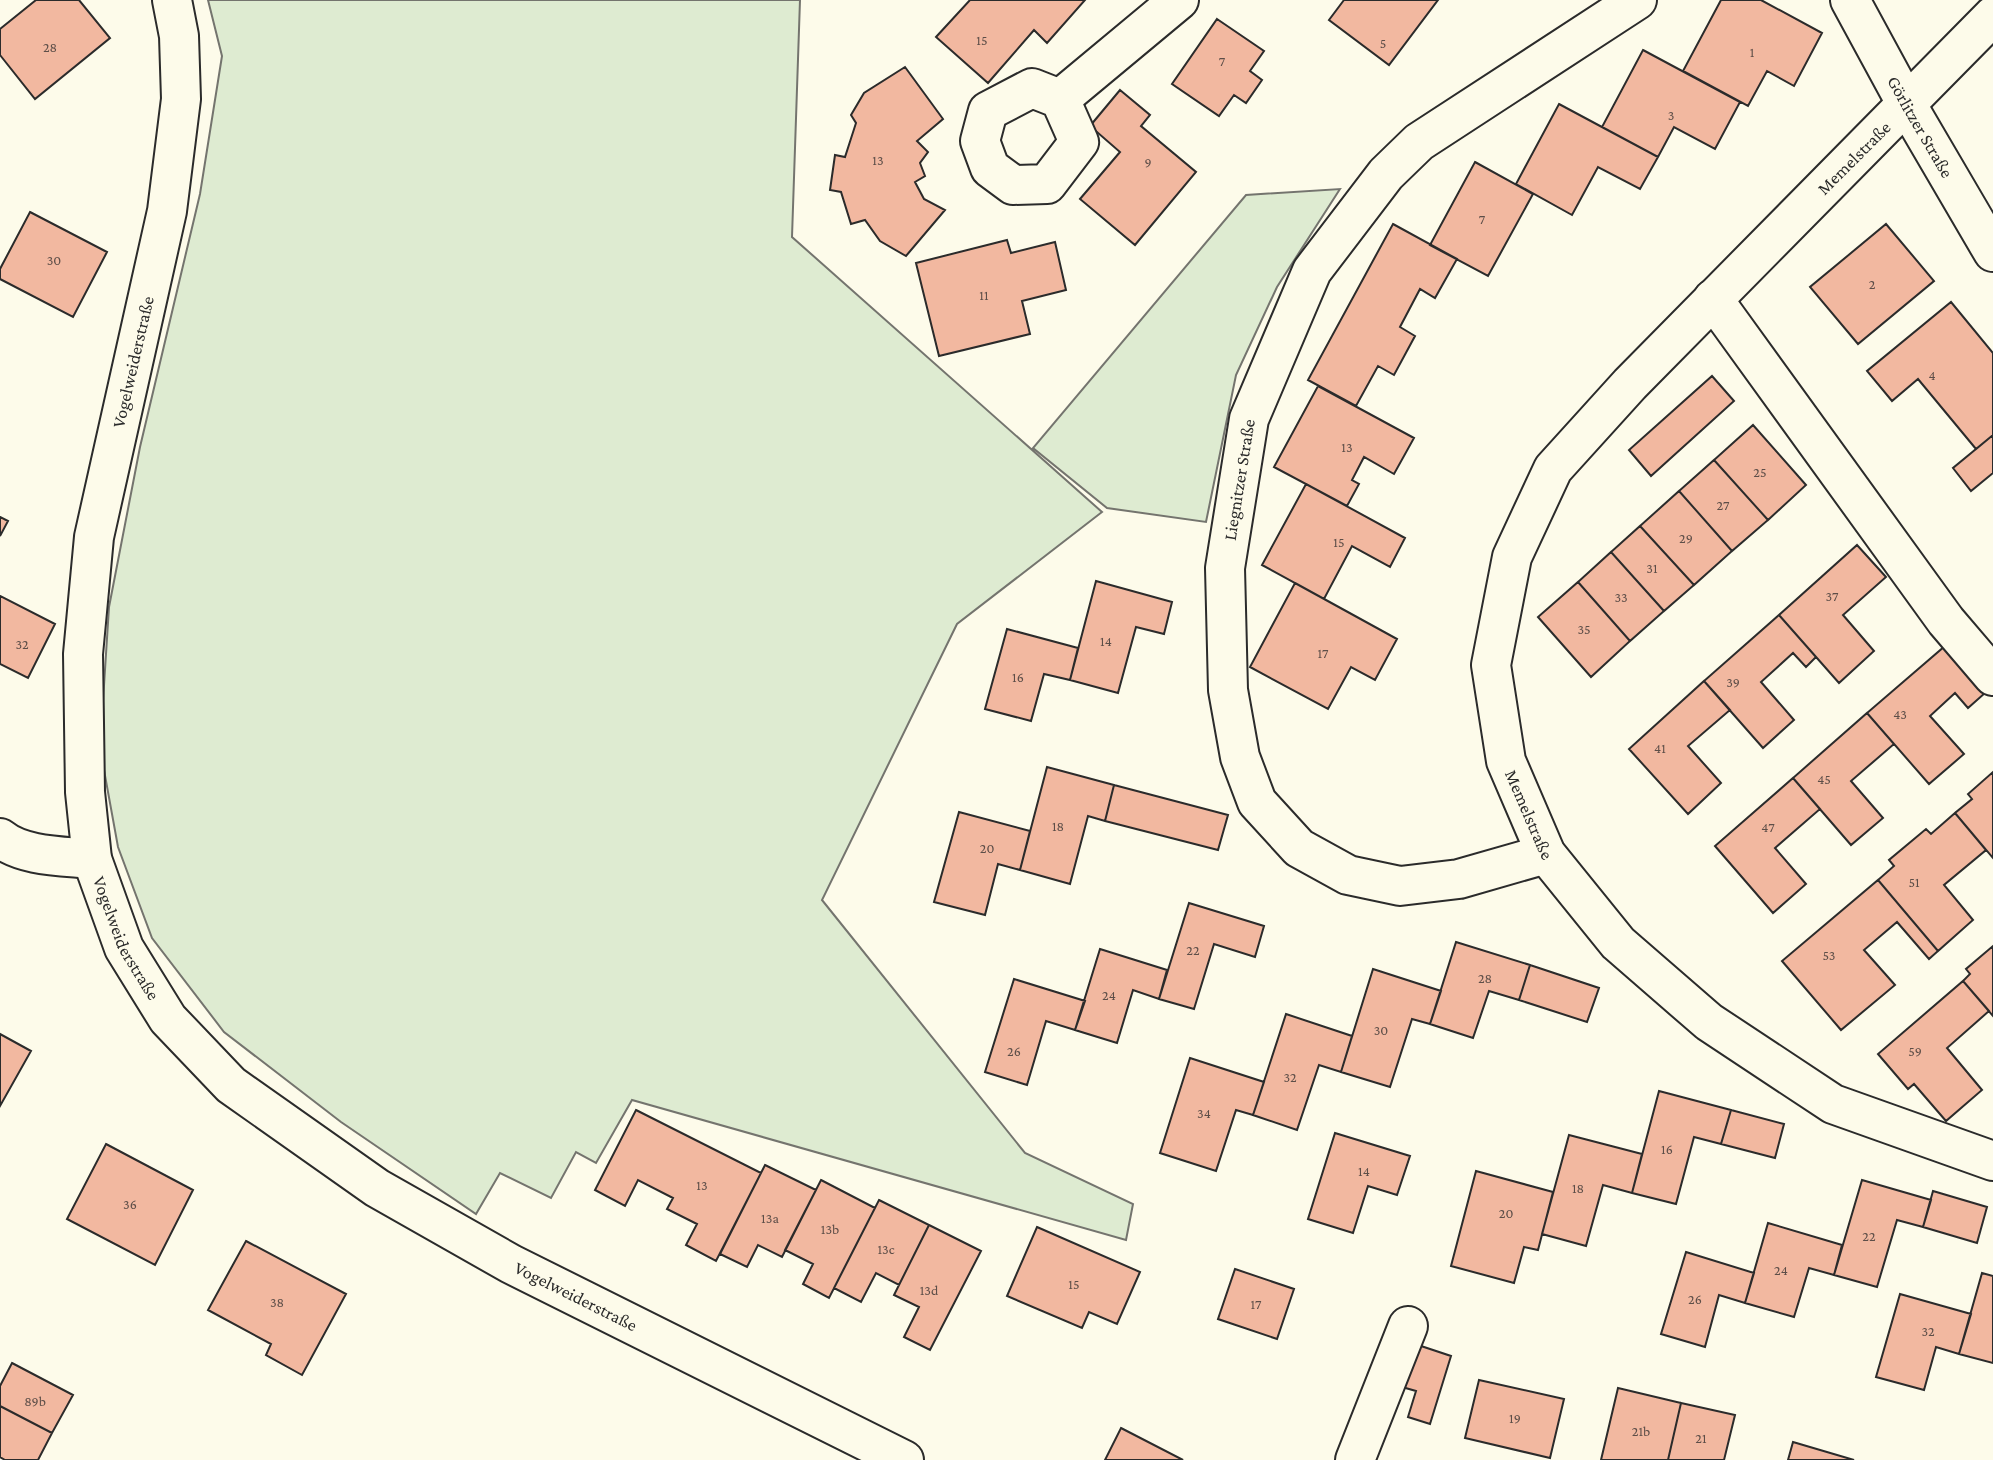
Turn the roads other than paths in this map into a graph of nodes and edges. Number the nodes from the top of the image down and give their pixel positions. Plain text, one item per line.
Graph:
1 (172, 0) edge
2 (1179, 0) edge
3 (1637, 0) edge
4 (1850, 0) edge
5 (1993, 16) edge
6 (1060, 99) dead end
7 (1907, 105) junction
8 (1993, 252) edge
9 (1713, 299) junction
10 (1993, 676) edge
11 (0, 838) edge
12 (1546, 854) junction
13 (92, 859) junction
14 (1993, 1161) edge
15 (1408, 1326) dead end
16 (892, 1457) edge
17 (1354, 1460) edge

1 - 13 street, Vogelweiderstraße
2 - 6 street
3 - 12 street, Liegnitzer Straße
4 - 7 street, Görlitzer Straße
5 - 7 street, Memelstraße
7 - 8 street, Görlitzer Straße
7 - 9 street, Memelstraße
9 - 10 street
9 - 12 street, Memelstraße
11 - 13 street
12 - 14 street, Memelstraße
13 - 16 street, Vogelweiderstraße
15 - 17 street

